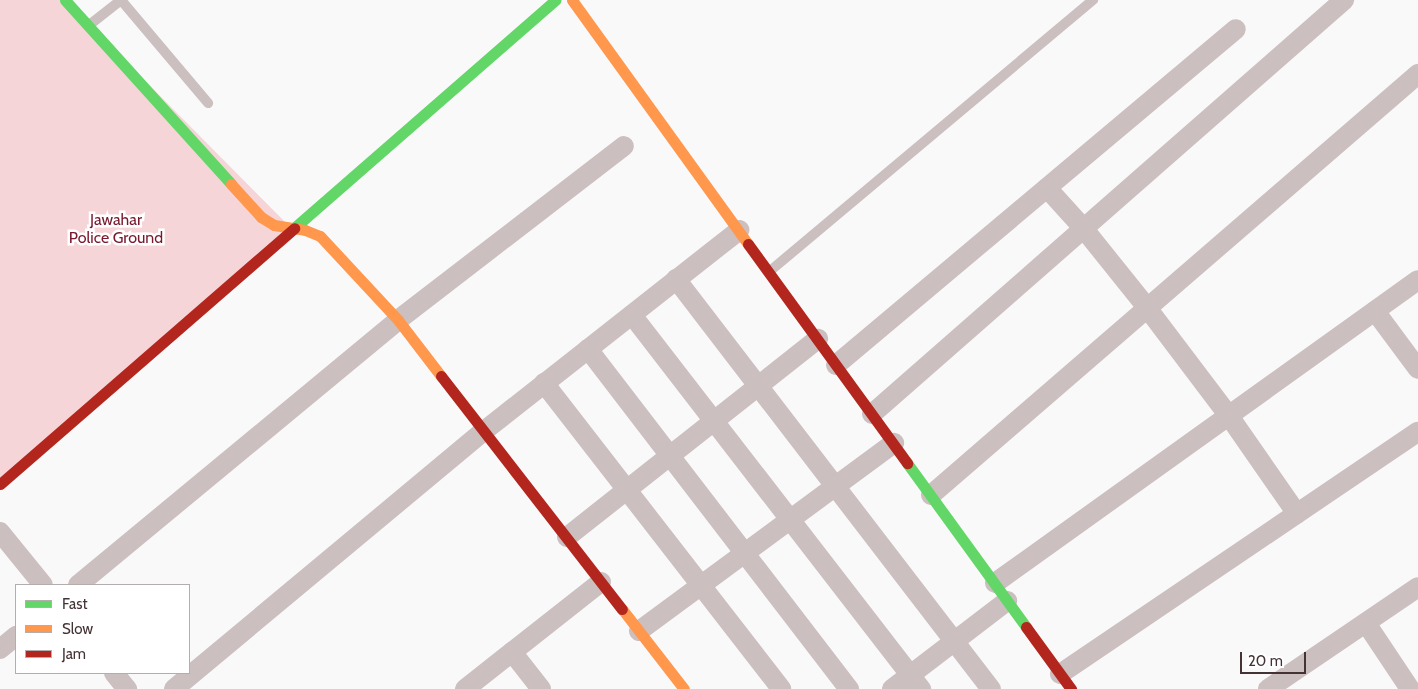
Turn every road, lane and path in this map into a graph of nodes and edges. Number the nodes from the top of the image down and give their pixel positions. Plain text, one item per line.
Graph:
1 (65, 0) edge
2 (121, 0) edge
3 (555, 0) edge
4 (572, 0) edge
5 (1092, 0) edge
6 (1344, 0) edge
7 (87, 27) junction
8 (1236, 29) dead end
9 (1418, 74) edge
10 (208, 103) dead end
11 (624, 146) dead end
12 (1047, 188) junction
13 (292, 229) junction
14 (1084, 229) junction
15 (739, 230) junction
16 (769, 272) junction
17 (676, 279) junction
18 (1418, 280) edge
19 (1148, 309) junction
20 (1375, 311) junction
21 (632, 315) junction
22 (398, 320) junction
23 (818, 338) junction
24 (588, 349) junction
25 (1415, 360) edge
26 (836, 365) junction
27 (544, 383) junction
28 (758, 386) junction
29 (872, 414) junction
30 (1229, 416) junction
31 (714, 421) junction
32 (484, 431) junction
33 (1418, 432) edge
34 (894, 443) junction
35 (670, 456) junction
36 (0, 484) edge
37 (836, 486) junction
38 (627, 490) junction
39 (931, 495) junction
40 (1297, 514) junction
41 (790, 520) junction
42 (0, 532) edge
43 (567, 537) junction
44 (745, 554) junction
45 (601, 582) junction
46 (995, 583) junction
47 (42, 584) edge
48 (79, 584) edge
49 (701, 586) junction
50 (1418, 587) edge
51 (1008, 601) junction
52 (1366, 623) junction
53 (640, 631) junction
54 (15, 637) edge
55 (955, 641) junction
56 (0, 649) edge
57 (512, 652) junction
58 (115, 674) edge
59 (915, 682) edge
60 (1066, 682) edge
61 (127, 689) edge
62 (174, 689) edge
63 (465, 689) edge
64 (541, 689) edge
65 (684, 689) edge
66 (780, 689) edge
67 (849, 689) edge
68 (892, 689) edge
69 (991, 689) edge
70 (1268, 689) edge
71 (1410, 689) edge

1 - 7 street
2 - 7 lane
2 - 10 lane
3 - 13 street
4 - 15 street
5 - 16 lane
6 - 14 street
7 - 13 street
8 - 12 street
9 - 19 street
11 - 22 street
12 - 14 street
12 - 26 street
13 - 22 street
13 - 36 street
14 - 19 street
14 - 29 street
15 - 16 street
15 - 17 street
16 - 23 street
17 - 21 street
17 - 28 street
18 - 20 street
19 - 30 street
19 - 39 street
20 - 25 street
20 - 30 street
21 - 24 street
21 - 31 street
22 - 32 street
22 - 48 street
23 - 26 street
23 - 28 street
24 - 27 street
24 - 35 street
26 - 29 street
27 - 32 street
27 - 38 street
28 - 31 street
28 - 37 street
29 - 34 street
30 - 40 street
30 - 46 street
31 - 35 street
31 - 41 street
32 - 43 street
32 - 62 street
33 - 40 street
34 - 37 street
34 - 39 street
35 - 38 street
35 - 44 street
37 - 41 street
37 - 55 street
38 - 43 street
38 - 49 street
39 - 46 street
40 - 60 street
41 - 44 street
41 - 59 street
42 - 47 street
43 - 45 street
44 - 49 street
44 - 67 street
45 - 53 street
45 - 57 street
46 - 51 street
49 - 53 street
49 - 66 street
50 - 52 street
51 - 55 street
51 - 60 street
52 - 70 street
52 - 71 street
53 - 65 street
54 - 56 street
55 - 59 street
55 - 69 street
57 - 63 street
57 - 64 street
58 - 61 street
59 - 68 street

